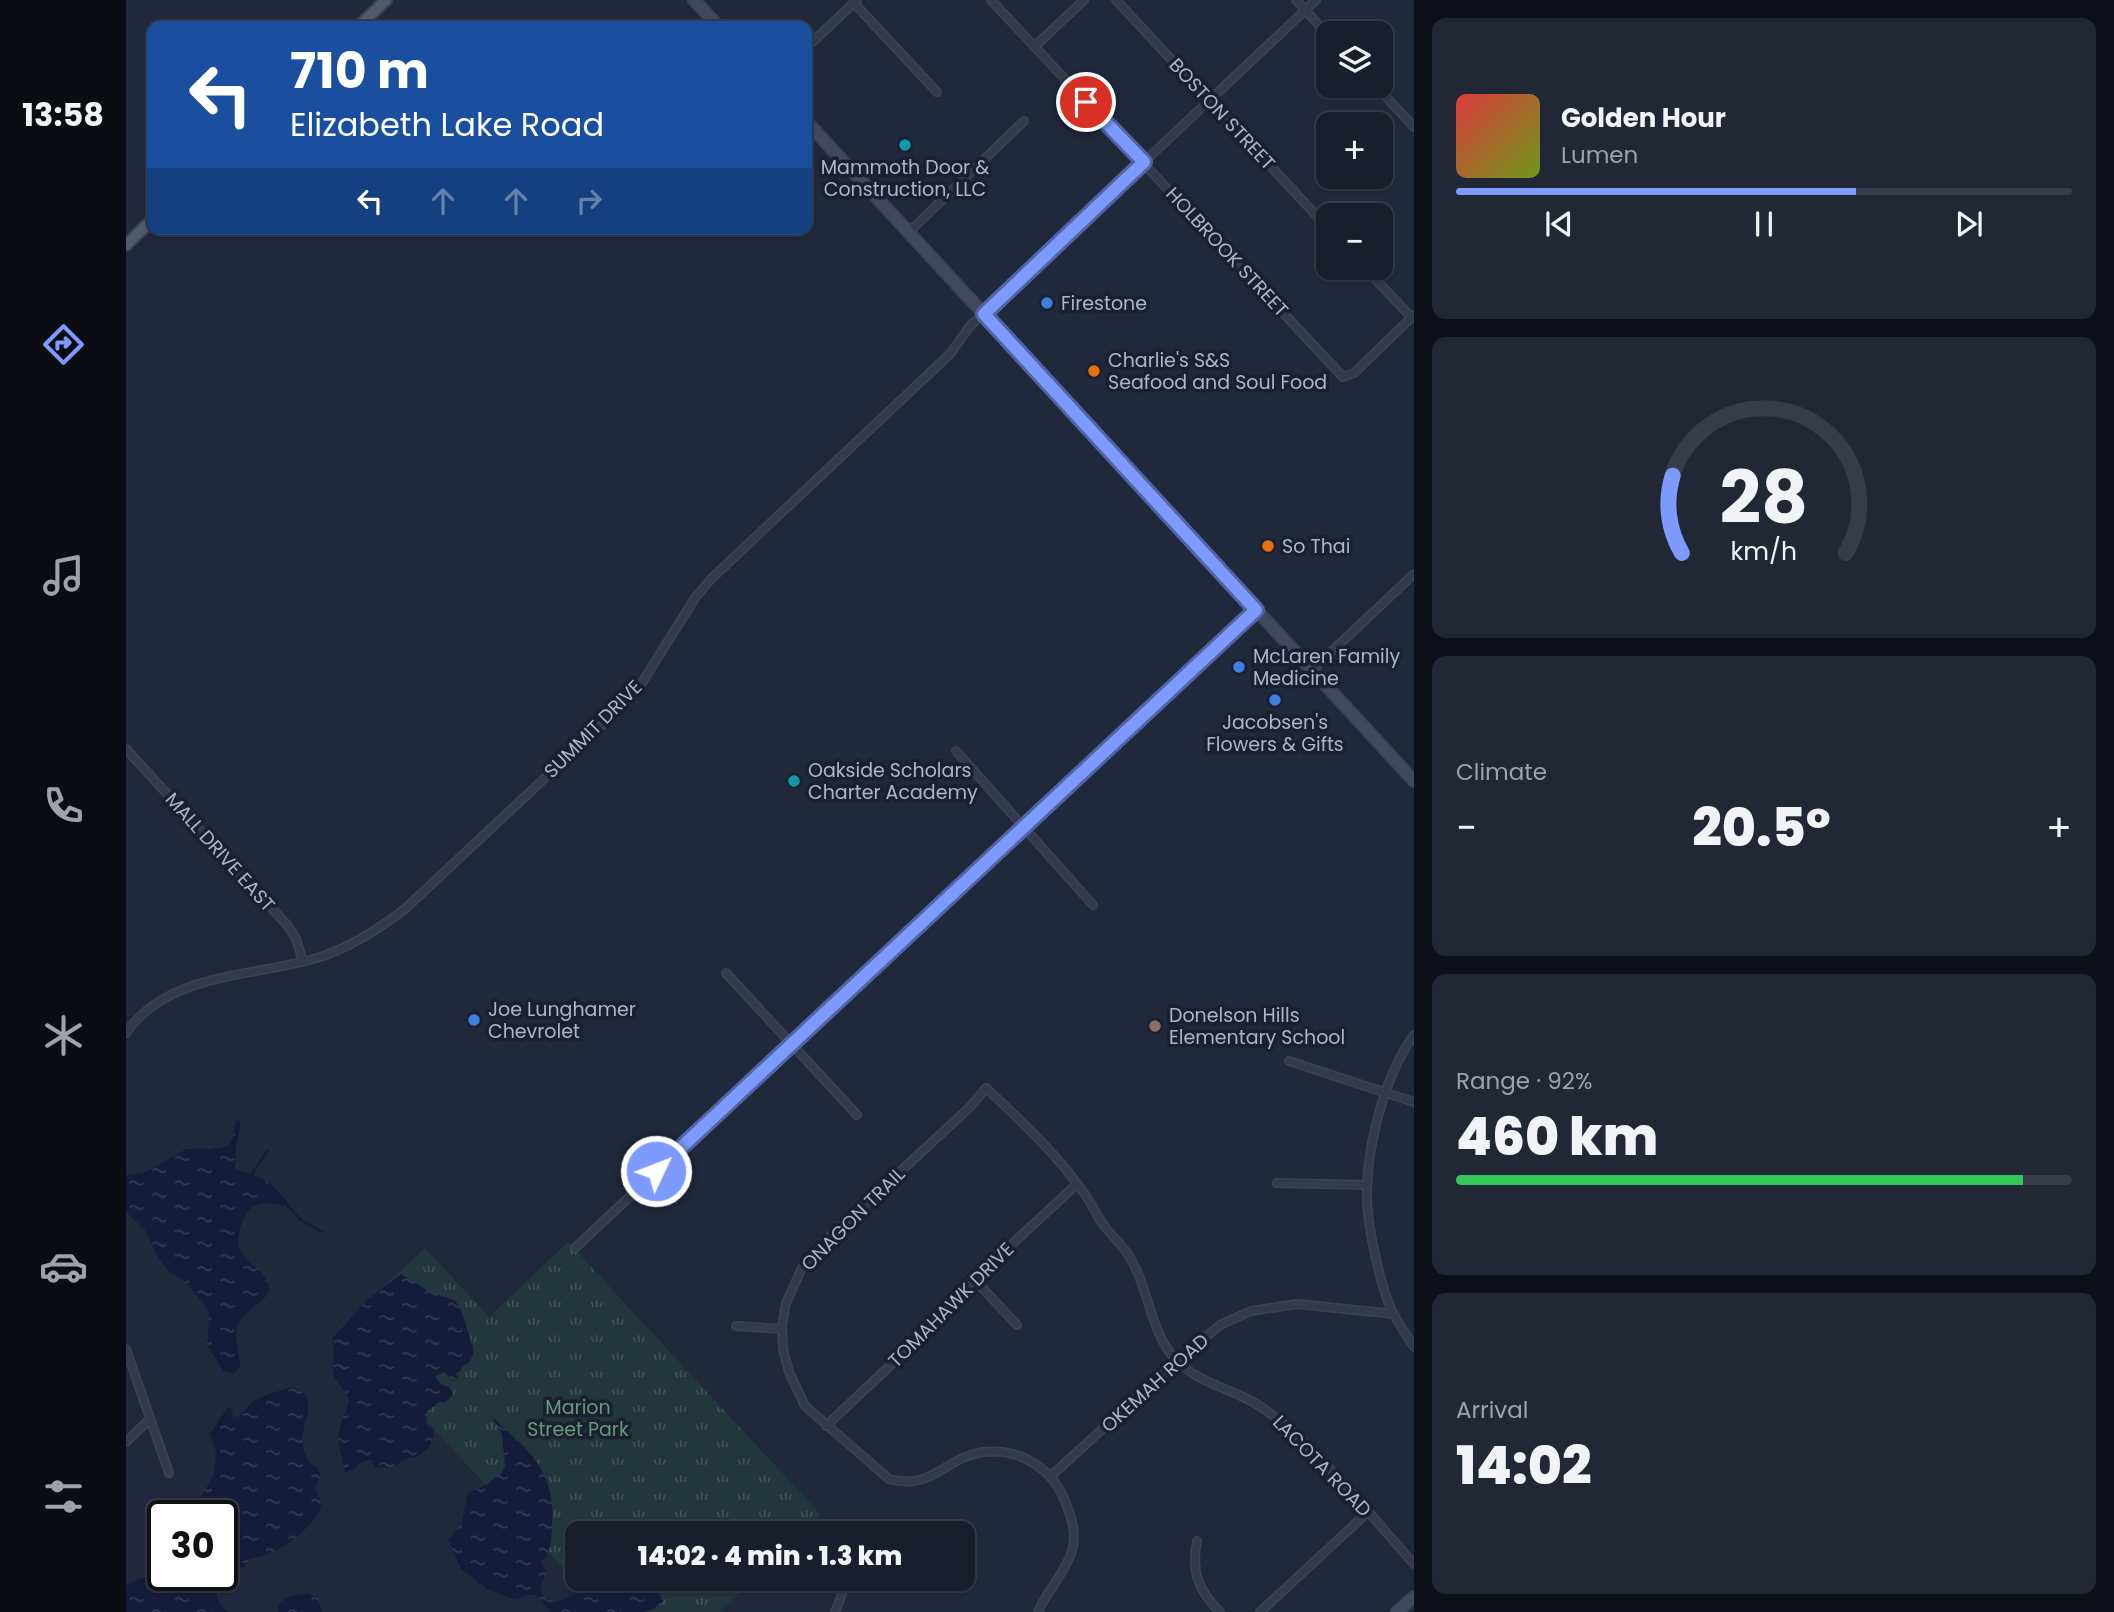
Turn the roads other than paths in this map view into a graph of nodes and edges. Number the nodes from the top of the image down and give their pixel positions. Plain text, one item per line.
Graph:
1 (386, 0) edge
2 (694, 0) edge
3 (992, 0) edge
4 (1084, 0) edge
5 (1116, 0) edge
6 (1296, 0) edge
7 (1316, 0) edge
8 (856, 1) edge
9 (1305, 10) junction
10 (364, 21) edge
11 (713, 21) edge
12 (1316, 22) edge
13 (812, 42) edge
14 (1034, 47) junction
15 (937, 92) dead end
16 (1387, 98) edge
17 (1209, 100) junction
18 (1024, 121) dead end
19 (812, 127) edge
20 (1414, 127) edge
21 (1144, 162) junction
22 (1316, 215) edge
23 (147, 225) edge
24 (909, 232) junction
25 (126, 245) edge
26 (1377, 280) edge
27 (984, 314) junction
28 (1413, 316) edge
29 (1414, 574) edge
30 (1256, 610) junction
31 (1311, 670) junction
32 (126, 749) edge
33 (956, 751) dead end
34 (1414, 781) edge
35 (1024, 827) junction
36 (1093, 905) dead end
37 (303, 961) junction
38 (726, 973) dead end
39 (126, 1033) edge
40 (1414, 1035) edge
41 (790, 1045) junction
42 (1289, 1061) dead end
43 (1386, 1093) junction
44 (1414, 1102) edge
45 (856, 1115) dead end
46 (1277, 1183) dead end
47 (1077, 1184) junction
48 (1367, 1185) junction
49 (575, 1248) dead end
50 (974, 1279) junction
51 (1394, 1314) junction
52 (1017, 1325) dead end
53 (736, 1326) dead end
54 (782, 1329) junction
55 (1414, 1347) edge
56 (126, 1349) edge
57 (1177, 1360) junction
58 (150, 1419) junction
59 (825, 1426) junction
60 (126, 1442) edge
61 (169, 1473) dead end
62 (1051, 1476) junction
63 (1368, 1513) junction
64 (1197, 1541) dead end
65 (1414, 1564) edge
66 (840, 1591) edge
67 (1414, 1597) edge
68 (835, 1612) edge
69 (1038, 1612) edge
70 (1220, 1612) edge
71 (1260, 1612) edge
72 (1397, 1612) edge

1 - 10 main road
2 - 11 main road
3 - 14 street, HOLBROOK STREET
4 - 14 street
5 - 17 street, BOSTON STREET
6 - 9 street
7 - 9 street, SUMMIT DRIVE
8 - 13 street
8 - 15 street
9 - 12 street
9 - 17 street, SUMMIT DRIVE
14 - 21 street, HOLBROOK STREET
16 - 20 street
17 - 21 street, SUMMIT DRIVE
17 - 22 street, BOSTON STREET
18 - 24 street
19 - 24 main road
21 - 27 street, SUMMIT DRIVE
21 - 28 street, HOLBROOK STREET
23 - 25 main road
24 - 27 main road
26 - 28 street
27 - 30 main road
27 - 37 street, SUMMIT DRIVE
29 - 31 street
30 - 31 main road
30 - 35 street
31 - 34 main road
32 - 37 street, MALL DRIVE EAST
33 - 35 street
35 - 36 street
35 - 41 street
37 - 39 street, SUMMIT DRIVE
38 - 41 street
40 - 43 street
41 - 45 street
41 - 49 street
42 - 43 street
43 - 44 street
43 - 48 street
46 - 48 street
47 - 50 street, TOMAHAWK DRIVE
47 - 54 street, ONAGON TRAIL
47 - 57 street, LACOTA ROAD
48 - 51 street
50 - 52 street
50 - 59 street, TOMAHAWK DRIVE
51 - 55 street
51 - 57 street, OKEMAH ROAD
53 - 54 street
54 - 59 street, ONAGON TRAIL
56 - 58 street
57 - 62 street, OKEMAH ROAD
57 - 63 street, LACOTA ROAD
58 - 60 street
58 - 61 street
59 - 62 street, ONAGON TRAIL
62 - 69 street, ONAGON TRAIL
63 - 65 street, LACOTA ROAD
63 - 71 street
64 - 70 street
66 - 68 street
67 - 72 main road

